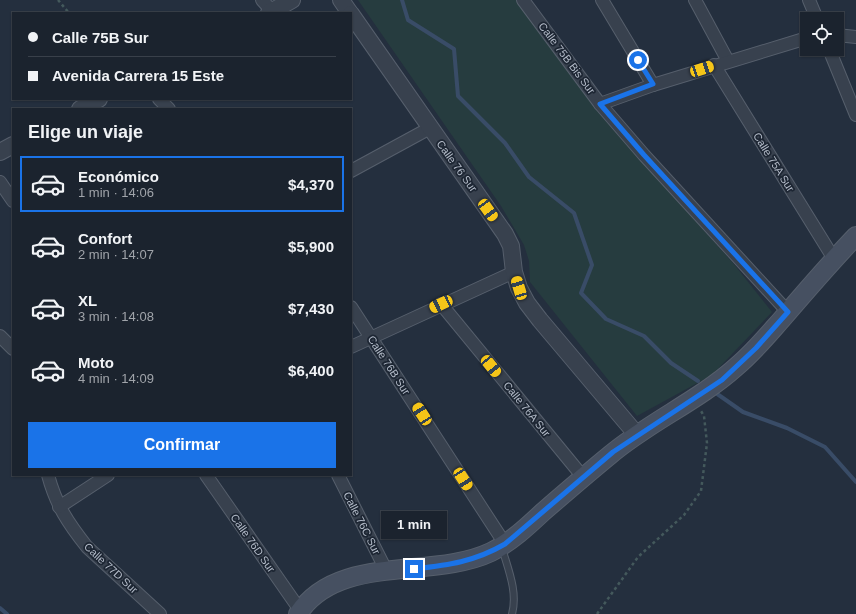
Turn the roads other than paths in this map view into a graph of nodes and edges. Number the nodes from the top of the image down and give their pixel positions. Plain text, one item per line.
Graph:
1 (292, 0) edge
2 (341, 0) edge
3 (602, 0) edge
4 (695, 0) edge
5 (809, 0) edge
6 (529, 2) edge
7 (268, 8) edge
8 (349, 12) edge
9 (814, 12) edge
10 (352, 17) edge
11 (844, 36) edge
12 (856, 37) edge
13 (800, 40) edge
14 (832, 56) edge
15 (728, 61) junction
16 (714, 65) junction
17 (653, 84) junction
18 (97, 100) edge
19 (160, 100) edge
20 (600, 104) junction
21 (82, 108) edge
22 (168, 108) edge
23 (856, 116) edge
24 (430, 128) junction
25 (12, 146) edge
26 (0, 152) edge
27 (352, 170) edge
28 (0, 182) edge
29 (12, 200) edge
30 (856, 236) edge
31 (834, 259) junction
32 (514, 272) junction
33 (441, 304) junction
34 (352, 308) edge
35 (788, 312) junction
36 (0, 336) edge
37 (372, 336) junction
38 (352, 346) edge
39 (12, 348) edge
40 (637, 435) junction
41 (48, 476) edge
42 (106, 476) edge
43 (207, 476) edge
44 (339, 476) edge
45 (583, 477) junction
46 (59, 507) junction
47 (503, 545) junction
48 (387, 572) junction
49 (299, 612) edge
50 (160, 614) edge
51 (512, 614) edge

1 - 7 street
2 - 8 street, Calle 76 Sur
3 - 17 street
4 - 15 street
5 - 9 street
6 - 20 street, Calle 75B Bis Sur
10 - 24 street, Calle 76 Sur
11 - 12 street
13 - 15 street
14 - 23 street
15 - 16 street
16 - 17 street
16 - 31 street, Calle 75A Sur
17 - 20 street
18 - 21 street
19 - 22 street
20 - 35 street, Calle 75B Bis Sur
24 - 27 street
24 - 32 street, Calle 76 Sur
25 - 26 street
28 - 29 street
30 - 31 main road
31 - 35 main road
32 - 33 street
32 - 40 street, Calle 76 Sur
33 - 37 street
33 - 45 street, Calle 76A Sur
34 - 37 street, Calle 76B Sur
35 - 40 main road
36 - 39 street
37 - 38 street
37 - 47 street, Calle 76B Sur
40 - 45 main road
41 - 46 street, Calle 77D Sur
42 - 46 street
43 - 49 street, Calle 76D Sur
44 - 48 street, Calle 76C Sur
45 - 47 main road
46 - 50 street, Calle 77D Sur
47 - 48 main road
47 - 51 lane
48 - 49 main road

